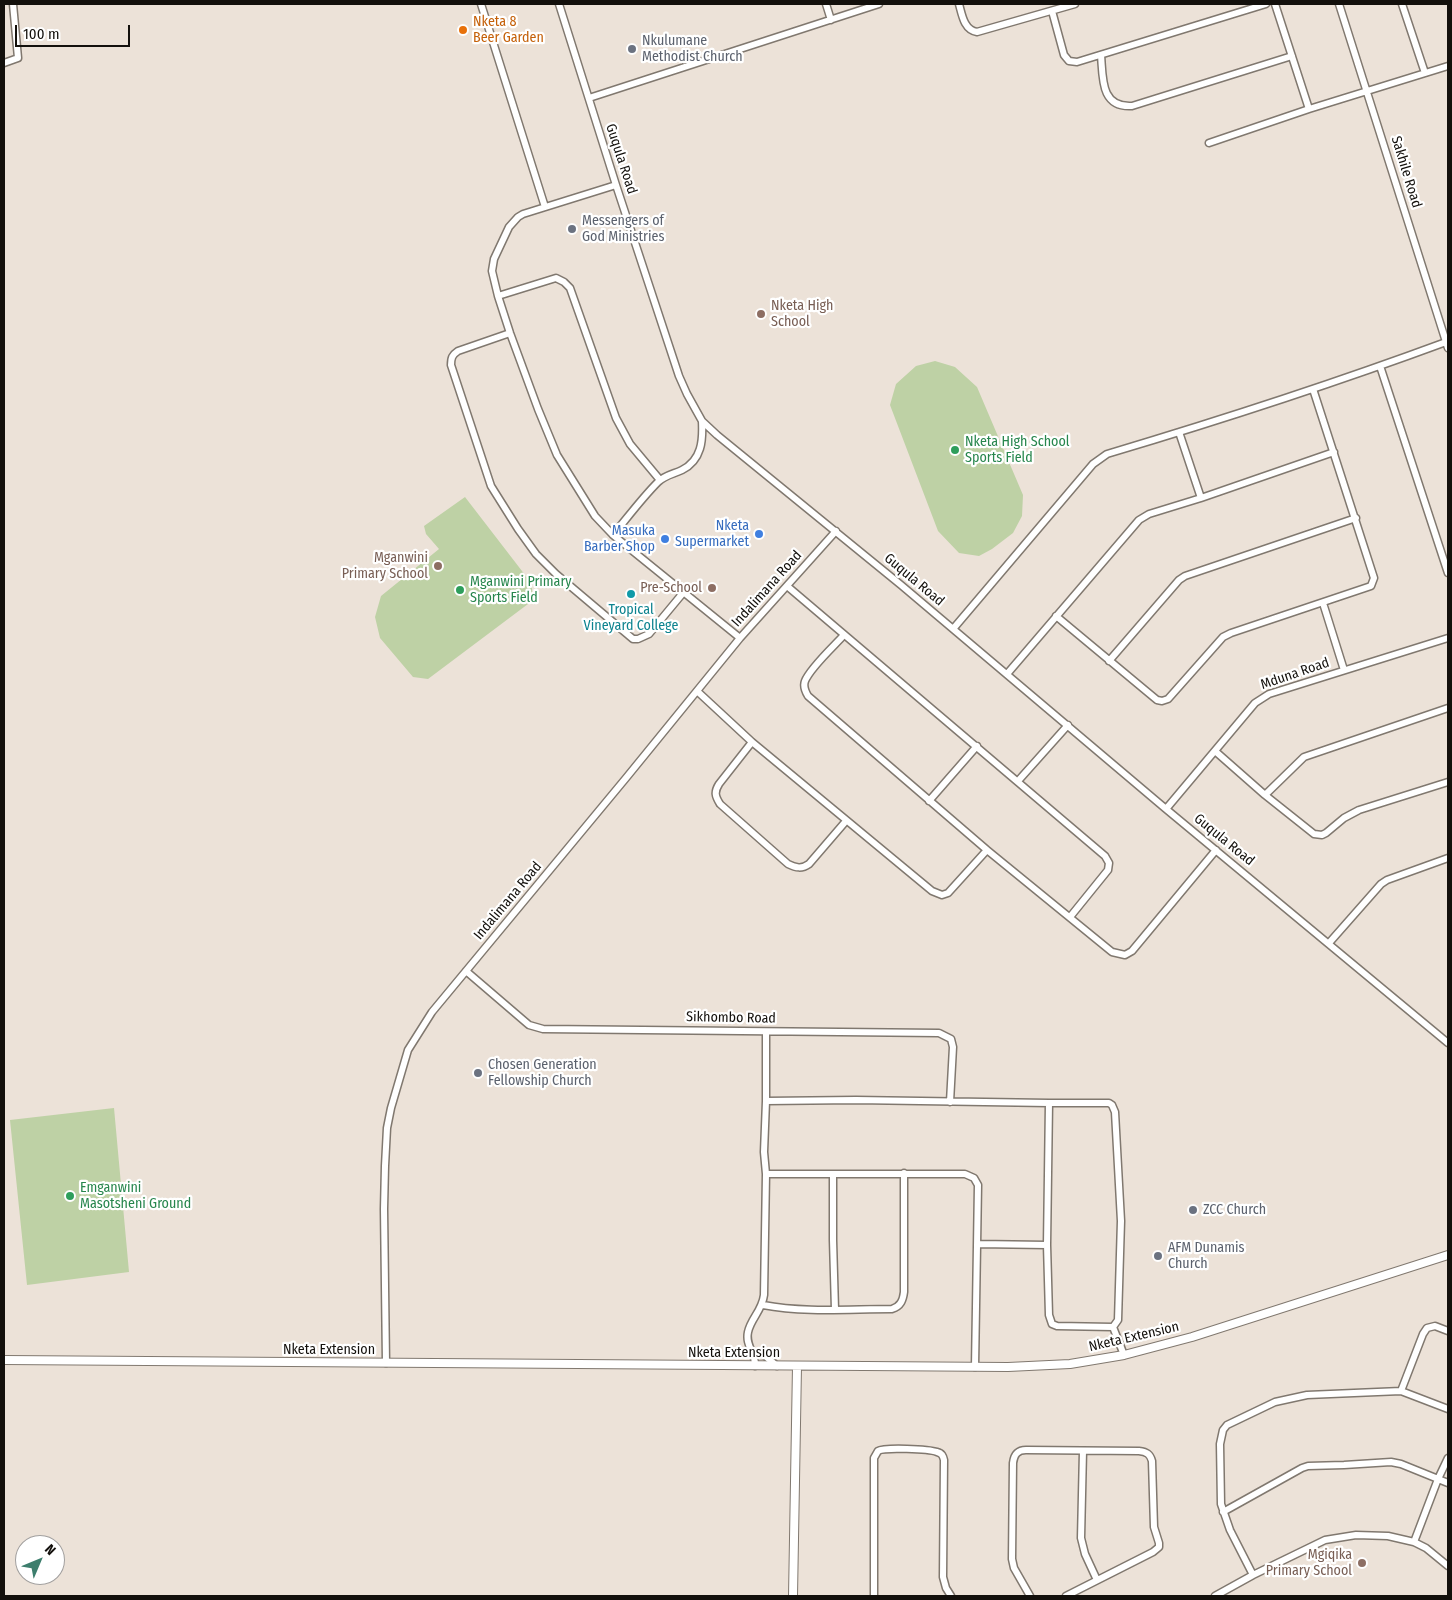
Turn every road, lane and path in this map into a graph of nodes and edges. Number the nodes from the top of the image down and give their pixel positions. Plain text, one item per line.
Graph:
1 (13, 4) edge
2 (481, 4) edge
3 (559, 4) edge
4 (826, 4) edge
5 (878, 4) edge
6 (959, 4) edge
7 (1075, 4) edge
8 (1266, 4) edge
9 (1275, 4) edge
10 (1339, 4) edge
11 (1402, 4) edge
12 (1052, 11) junction
13 (832, 20) junction
14 (1101, 55) junction
15 (1292, 56) junction
16 (4, 63) edge
17 (1448, 66) edge
18 (1424, 73) junction
19 (1367, 92) junction
20 (589, 98) junction
21 (1309, 109) junction
22 (1209, 143) dead end
23 (616, 185) junction
24 (545, 207) junction
25 (498, 296) junction
26 (510, 333) junction
27 (1447, 345) edge
28 (1380, 366) junction
29 (1313, 389) junction
30 (702, 420) junction
31 (1180, 432) junction
32 (1334, 452) junction
33 (660, 480) junction
34 (1201, 498) junction
35 (1356, 518) junction
36 (836, 531) junction
37 (613, 535) junction
38 (1447, 568) edge
39 (787, 586) junction
40 (683, 593) junction
41 (1323, 603) junction
42 (1056, 616) junction
43 (953, 629) junction
44 (844, 635) junction
45 (740, 638) junction
46 (1448, 638) edge
47 (1109, 661) junction
48 (1344, 670) junction
49 (1007, 674) junction
50 (697, 691) junction
51 (1448, 708) edge
52 (1068, 725) junction
53 (752, 742) junction
54 (977, 746) junction
55 (1215, 751) junction
56 (1018, 781) junction
57 (1448, 782) edge
58 (1266, 795) junction
59 (929, 801) junction
60 (1166, 809) junction
61 (846, 820) junction
62 (988, 850) junction
63 (1216, 850) junction
64 (1448, 858) edge
65 (1070, 917) junction
66 (1329, 943) junction
67 (466, 971) junction
68 (766, 1032) junction
69 (1448, 1043) edge
70 (766, 1101) junction
71 (950, 1102) junction
72 (1049, 1103) junction
73 (904, 1173) junction
74 (766, 1174) junction
75 (834, 1174) junction
76 (978, 1244) junction
77 (1047, 1245) junction
78 (1448, 1255) edge
79 (763, 1305) junction
80 (835, 1310) junction
81 (1113, 1328) junction
82 (1448, 1331) edge
83 (754, 1354) junction
84 (1124, 1355) junction
85 (4, 1360) edge
86 (386, 1363) junction
87 (755, 1366) junction
88 (777, 1366) junction
89 (797, 1366) junction
90 (975, 1367) junction
91 (1401, 1392) junction
92 (1448, 1409) edge
93 (1083, 1451) junction
94 (1448, 1458) edge
95 (1438, 1479) junction
96 (1448, 1483) edge
97 (1223, 1512) junction
98 (1414, 1542) junction
99 (1448, 1566) edge
100 (1254, 1575) junction
101 (1097, 1580) junction
102 (793, 1596) edge
103 (874, 1596) edge
104 (951, 1596) edge
105 (1030, 1596) edge
106 (1066, 1596) edge
107 (1215, 1596) edge

1 - 16 street
2 - 24 street
3 - 20 street, Guqula Road
4 - 13 street
5 - 13 street
6 - 12 street
7 - 12 street
8 - 14 street
9 - 15 street
10 - 19 street, Sakhile Road
11 - 18 street
12 - 14 street
13 - 20 street
14 - 15 street
15 - 21 street
17 - 18 street
18 - 19 street
19 - 21 street
19 - 27 street, Sakhile Road
20 - 23 street, Guqula Road
21 - 22 street
23 - 24 street
23 - 30 street, Guqula Road
24 - 25 street
25 - 26 street
25 - 33 street
26 - 37 street
26 - 40 street
27 - 28 street
28 - 29 street
28 - 38 street
29 - 31 street
29 - 32 street
30 - 33 street
30 - 36 street, Guqula Road
31 - 34 street
31 - 43 street
32 - 34 street
32 - 35 street
33 - 37 street
34 - 42 street
35 - 41 street
35 - 47 street
36 - 39 street, Indalimana Road
36 - 43 street, Guqula Road
37 - 40 street
39 - 44 street
39 - 45 street, Indalimana Road
40 - 45 street
41 - 47 street
41 - 48 street
42 - 47 street
42 - 49 street
43 - 49 street, Guqula Road
44 - 54 street
44 - 59 street
45 - 50 street, Indalimana Road
46 - 48 street, Mduna Road
48 - 55 street, Mduna Road
49 - 52 street, Guqula Road
50 - 53 street
50 - 67 street, Indalimana Road
51 - 58 street
52 - 56 street
52 - 60 street, Guqula Road
53 - 61 street
53 - 61 street
54 - 56 street
54 - 59 street
55 - 58 street
55 - 60 street, Mduna Road
56 - 65 street
57 - 58 street
59 - 62 street
60 - 63 street, Guqula Road
61 - 62 street
62 - 65 street
63 - 65 street
63 - 66 street, Guqula Road
64 - 66 street
66 - 69 street, Guqula Road
67 - 68 street, Sikhombo Road
67 - 86 street, Indalimana Road
68 - 70 street
68 - 71 street, Sikhombo Road
70 - 71 street
70 - 74 street
71 - 72 street
72 - 77 street
72 - 81 street
73 - 75 street
73 - 76 street
73 - 80 street
74 - 75 street
74 - 79 street
75 - 80 street
76 - 77 street
76 - 90 street
77 - 81 street
78 - 84 street, Nketa Extension
79 - 80 street
79 - 83 street
81 - 84 street
82 - 91 street
83 - 87 street
83 - 88 street
84 - 90 street, Nketa Extension
85 - 86 street, Nketa Extension
86 - 87 street, Nketa Extension
87 - 88 street, Nketa Extension
88 - 89 street, Nketa Extension
89 - 90 street, Nketa Extension
89 - 102 street
91 - 92 street
91 - 97 street
93 - 101 street
93 - 101 street
93 - 105 street
94 - 95 street
95 - 96 street
95 - 97 street
95 - 98 street
97 - 100 street
98 - 99 street
98 - 100 street
100 - 107 street
101 - 106 street
103 - 104 street

